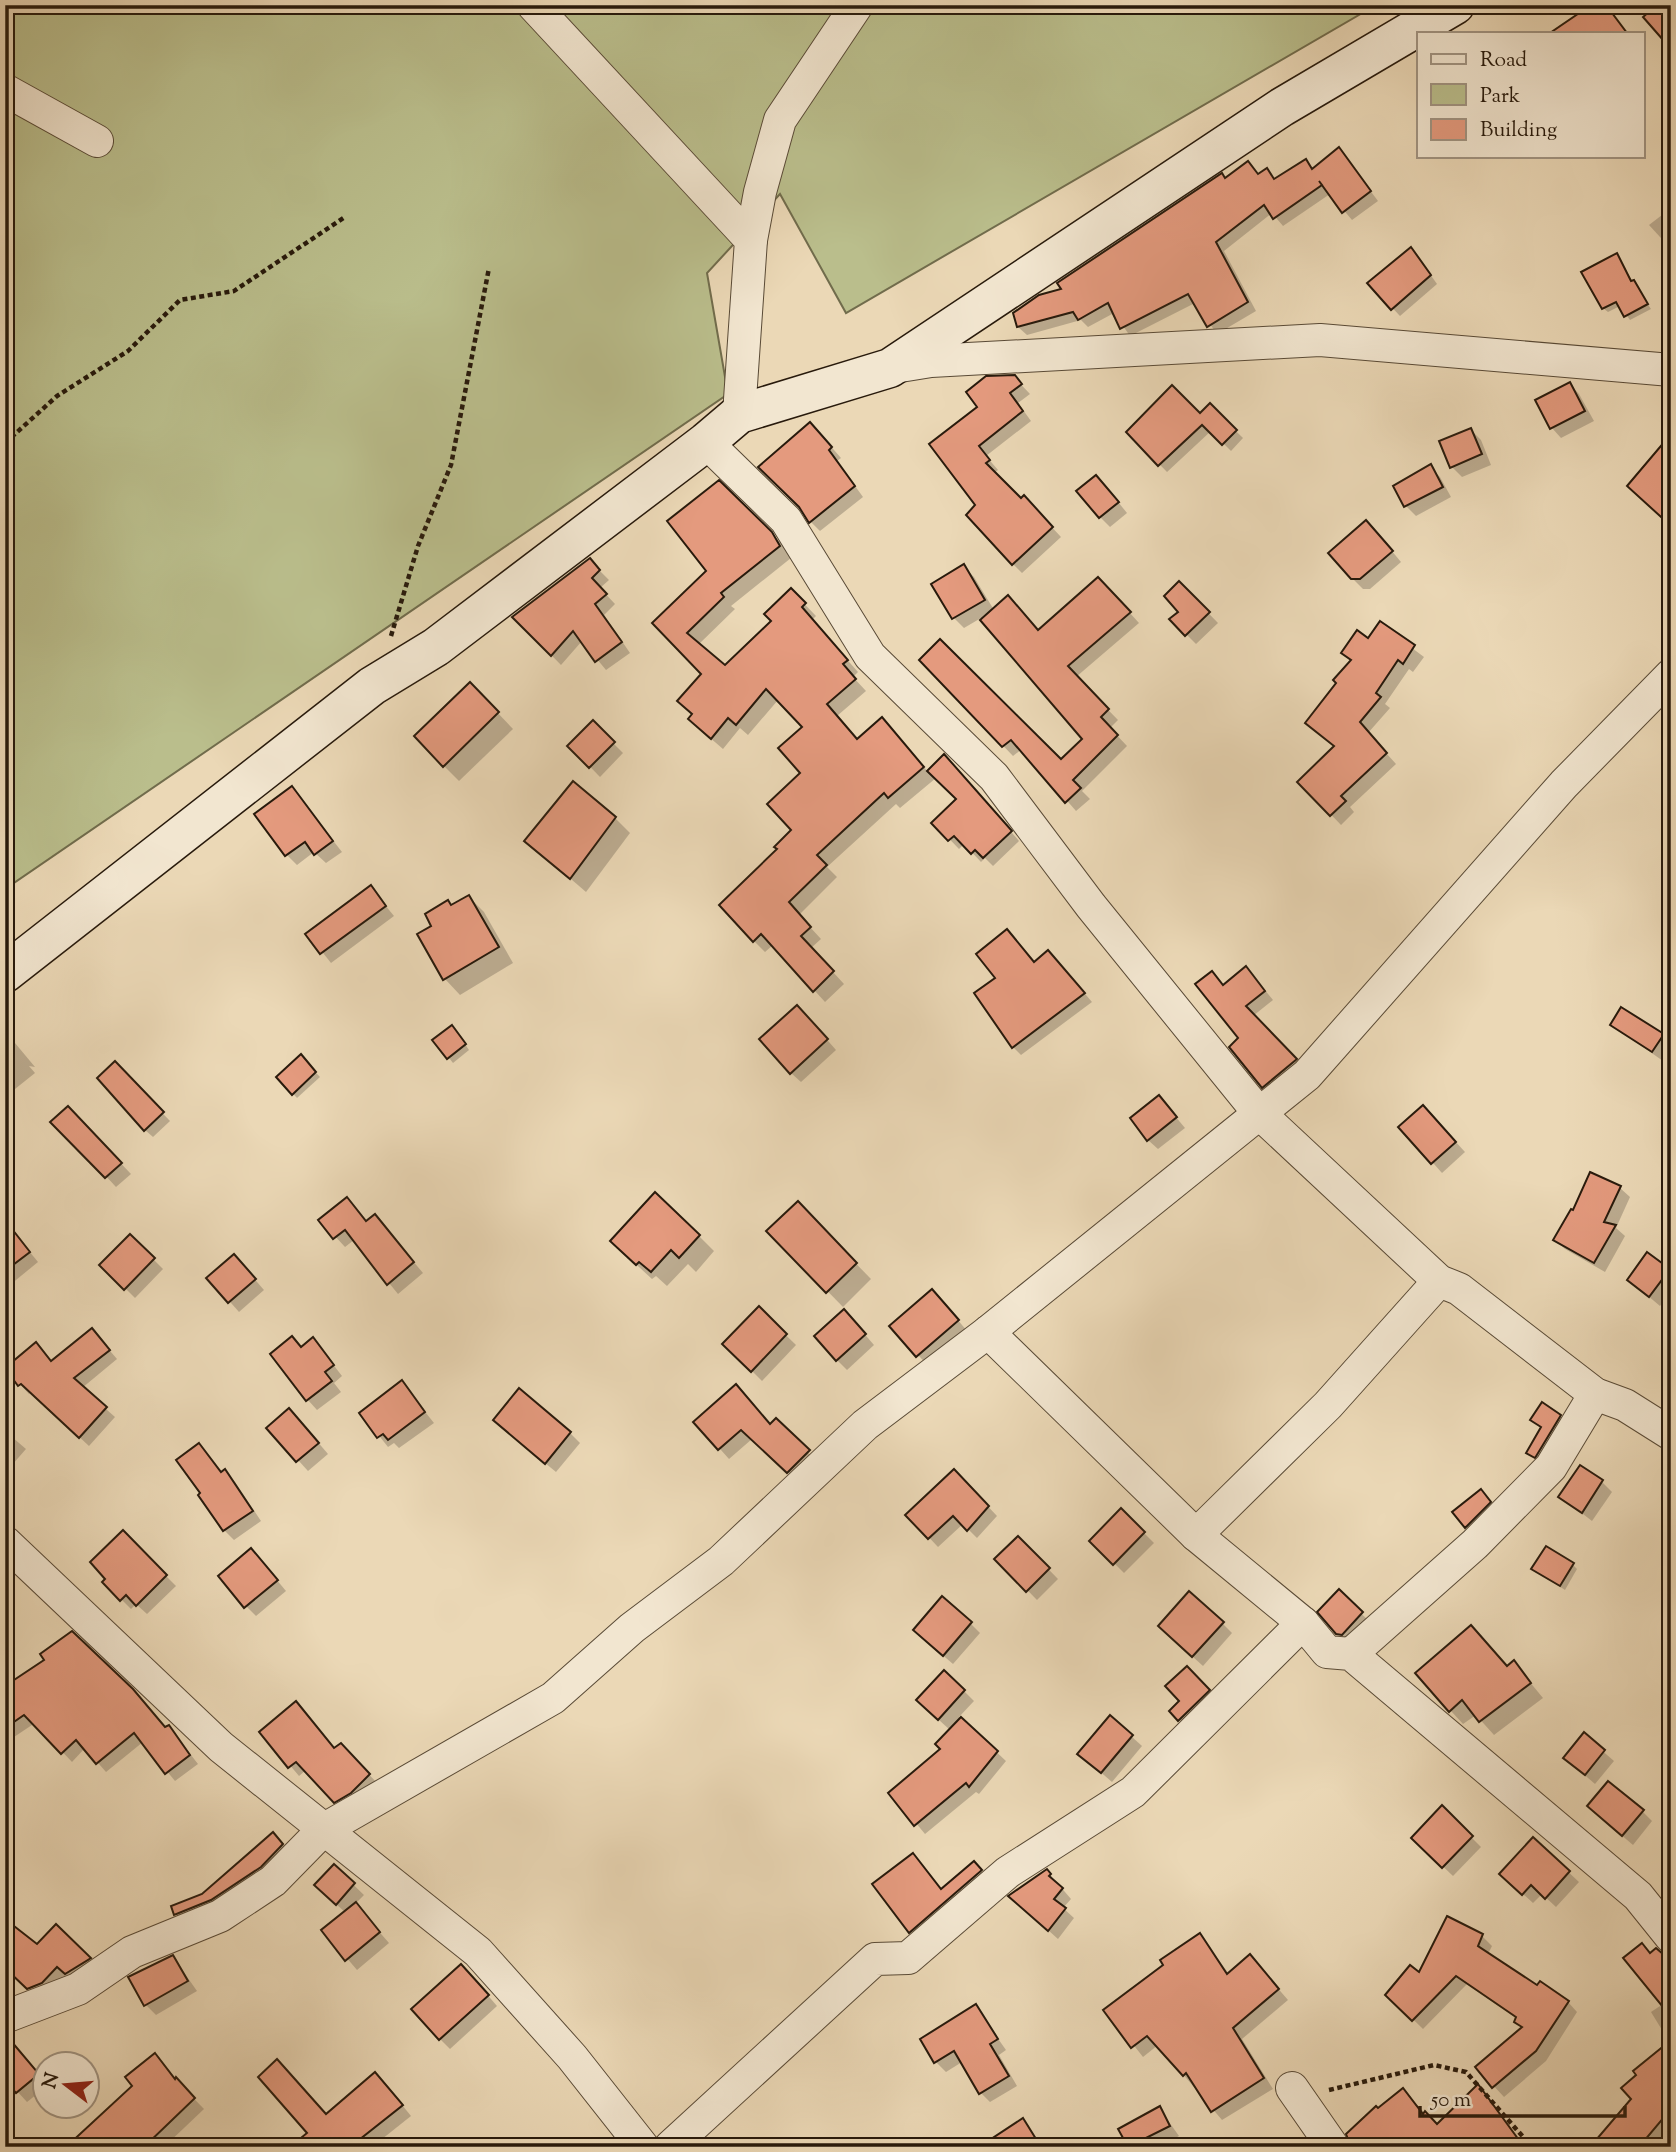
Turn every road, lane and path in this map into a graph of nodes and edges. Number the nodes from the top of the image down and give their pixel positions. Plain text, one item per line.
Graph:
1 (533, 5) edge
2 (857, 5) edge
3 (1455, 5) edge
4 (5, 90) edge
5 (97, 141) dead end
6 (345, 217) dead end
7 (751, 240) junction
8 (489, 268) dead end
9 (890, 368) junction
10 (1671, 370) edge
11 (739, 414) junction
12 (706, 442) junction
13 (5, 443) edge
14 (1671, 675) edge
15 (372, 686) junction
16 (5, 973) edge
17 (1258, 1112) junction
18 (1438, 1281) junction
19 (988, 1332) junction
20 (1595, 1394) junction
21 (1671, 1434) edge
22 (1196, 1535) junction
23 (5, 1542) edge
24 (1303, 1623) junction
25 (1351, 1654) junction
26 (323, 1830) junction
27 (1671, 1937) edge
28 (5, 2018) edge
29 (1295, 2093) joint
30 (643, 2147) edge
31 (670, 2147) edge
32 (1333, 2147) edge
33 (1532, 2147) edge

1 - 7 street
2 - 7 street
3 - 9 street
4 - 5 street
6 - 13 path
7 - 11 street
8 - 15 path
9 - 10 street
9 - 11 street
11 - 12 street
12 - 15 street
12 - 17 street
14 - 17 street
15 - 16 street
17 - 18 street
17 - 19 street
18 - 20 street
18 - 22 street
19 - 22 street
19 - 26 street
20 - 21 street
20 - 25 street
22 - 24 street
23 - 26 street
24 - 25 street
24 - 31 street
25 - 27 street
26 - 28 street
26 - 30 street
29 - 32 street
29 - 33 path

